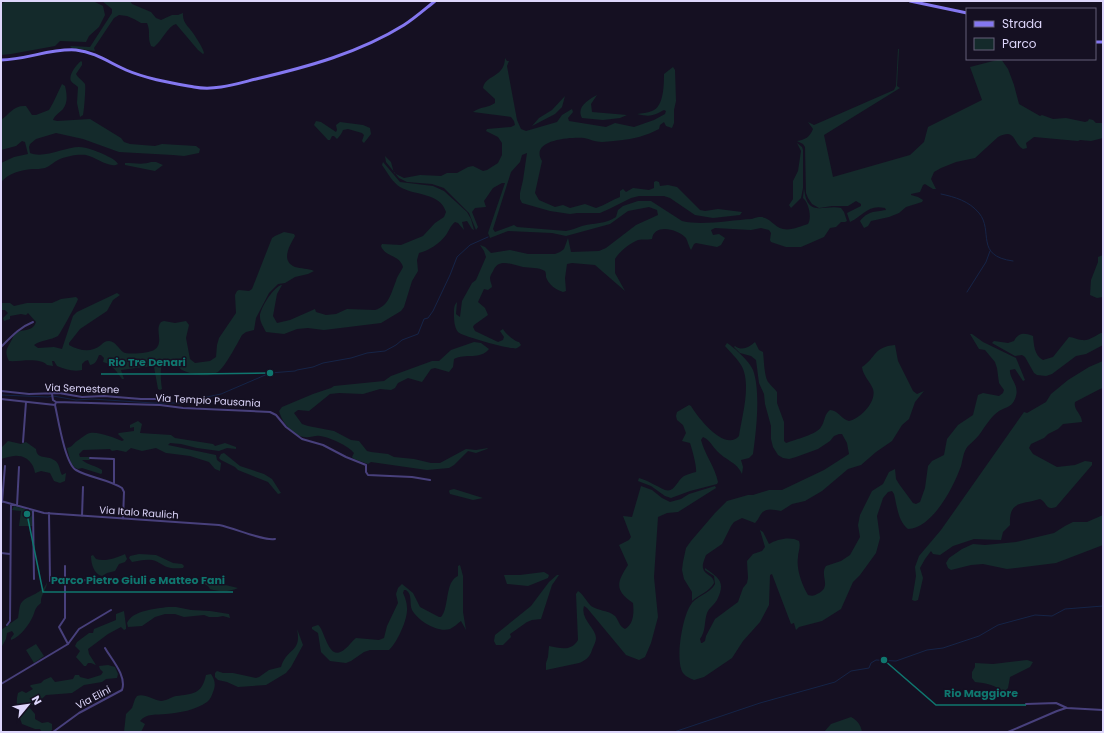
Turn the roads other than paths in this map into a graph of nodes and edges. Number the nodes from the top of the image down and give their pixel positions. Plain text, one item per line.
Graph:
1 (435, 1) edge
2 (910, 1) edge
3 (966, 13) edge
4 (1, 60) edge
5 (33, 322) dead end
6 (1, 347) edge
7 (1, 392) edge
8 (52, 394) junction
9 (73, 396) junction
10 (1, 399) edge
11 (162, 399) dead end
12 (26, 402) junction
13 (72, 402) junction
14 (55, 404) junction
15 (23, 442) dead end
16 (90, 458) dead end
17 (4, 466) dead end
18 (19, 467) dead end
19 (430, 480) dead end
20 (114, 483) junction
21 (83, 487) dead end
22 (1, 502) edge
23 (11, 504) junction
24 (17, 506) junction
25 (33, 511) junction
26 (49, 513) junction
27 (82, 516) junction
28 (123, 519) junction
29 (275, 539) dead end
30 (1, 553) edge
31 (10, 554) junction
32 (65, 566) dead end
33 (34, 579) dead end
34 (117, 579) dead end
35 (50, 581) dead end
36 (65, 581) junction
37 (111, 610) dead end
38 (7, 624) dead end
39 (68, 644) junction
40 (105, 648) dead end
41 (1, 684) edge
42 (1026, 704) dead end
43 (1067, 708) junction
44 (1103, 710) edge
45 (52, 732) edge
46 (1008, 732) edge

1 - 4 main road
2 - 3 main road
5 - 6 street
7 - 8 street, Via Semestene
8 - 9 street, Via Semestene
8 - 14 street
9 - 11 street, Via Semestene
9 - 13 street
10 - 12 street, Via Tempio Pausania
12 - 14 street, Via Tempio Pausania
12 - 15 street
13 - 14 street, Via Tempio Pausania
13 - 19 street, Via Tempio Pausania
14 - 20 street
16 - 20 street
17 - 22 street
18 - 24 street
20 - 28 street
21 - 27 street
22 - 23 street, Via Italo Raulich
23 - 24 street, Via Italo Raulich
23 - 31 street
24 - 25 street, Via Italo Raulich
25 - 26 street, Via Italo Raulich
25 - 33 street
26 - 27 street, Via Italo Raulich
26 - 35 street
27 - 28 street, Via Italo Raulich
28 - 29 street, Via Italo Raulich
30 - 31 street
31 - 38 street
32 - 36 street
34 - 36 street
36 - 39 street
37 - 39 street
39 - 41 street
40 - 45 street, Via Elini
42 - 43 street
43 - 44 street
43 - 46 street

